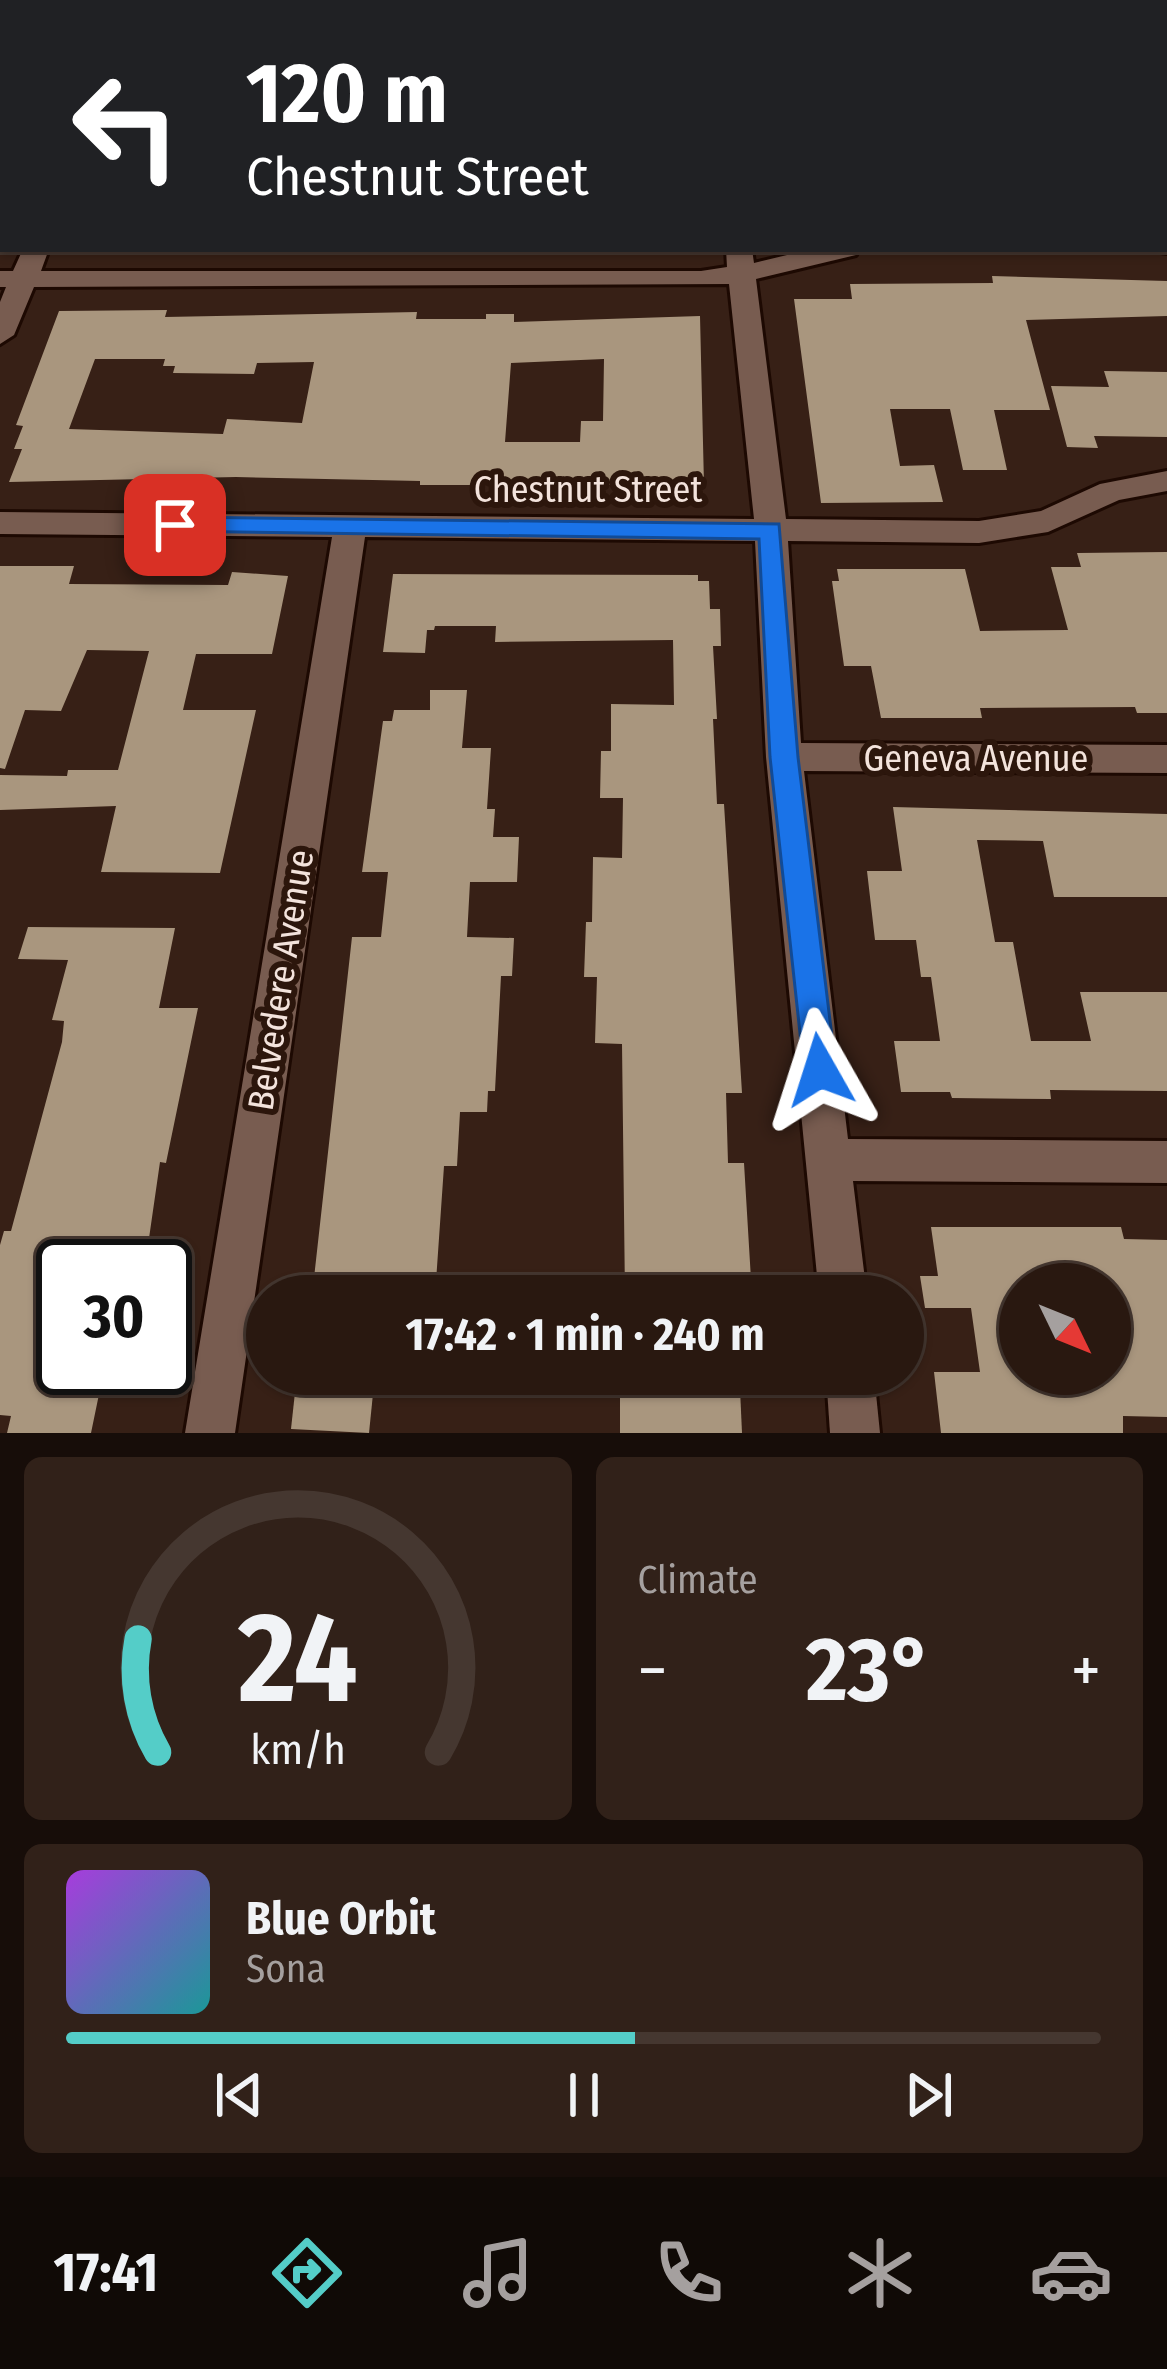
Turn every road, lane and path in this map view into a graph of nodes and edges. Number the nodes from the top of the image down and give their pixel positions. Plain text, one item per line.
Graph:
1 (34, 252) edge
2 (822, 252) edge
3 (375, 262) edge
4 (740, 262) edge
5 (12, 279) edge
6 (0, 335) edge
7 (1167, 481) edge
8 (0, 524) edge
9 (350, 526) junction
10 (771, 530) junction
11 (784, 757) junction
12 (1167, 759) edge
13 (830, 1160) junction
14 (1167, 1162) edge
15 (841, 1275) edge
16 (852, 1395) edge
17 (210, 1433) edge
18 (855, 1433) edge

1 - 5 street
2 - 4 street
3 - 4 street
3 - 5 street
4 - 10 street
5 - 6 street
7 - 10 street, Chestnut Street
8 - 9 street, Chestnut Street
9 - 10 street, Chestnut Street
9 - 17 street, Belvedere Avenue
10 - 11 street
11 - 12 street, Geneva Avenue
11 - 13 street
13 - 14 street
13 - 15 street
16 - 18 street

